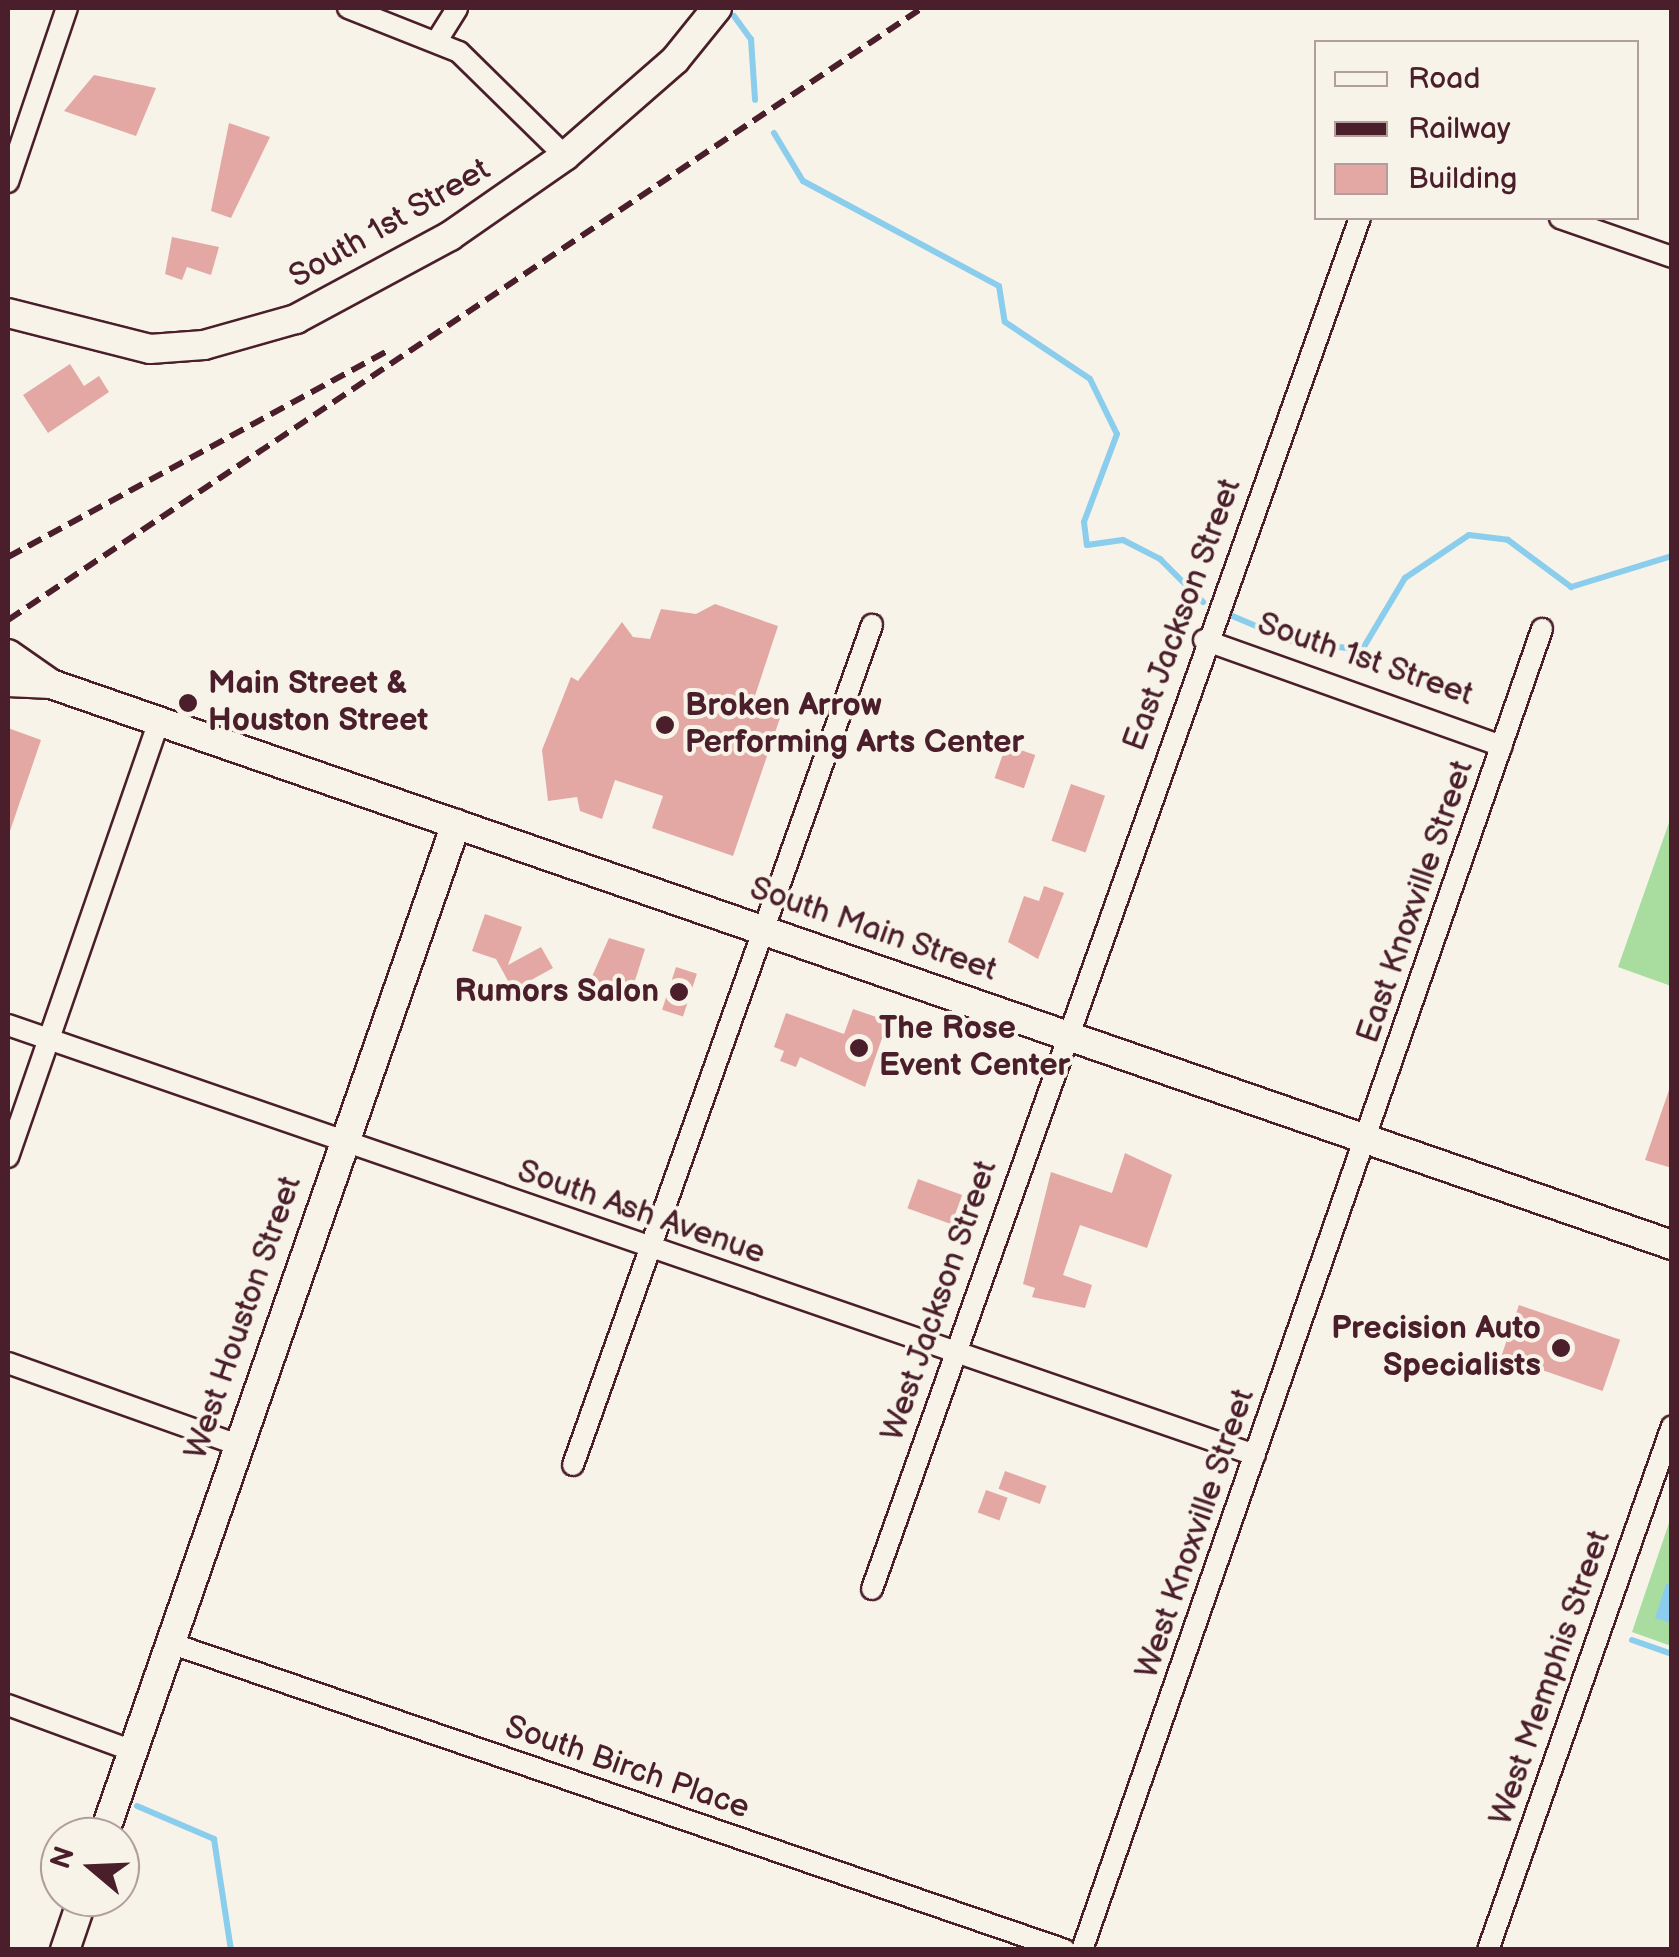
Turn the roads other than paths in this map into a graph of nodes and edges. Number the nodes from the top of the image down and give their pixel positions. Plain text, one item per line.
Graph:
1 (67, 8) edge
2 (348, 8) edge
3 (457, 8) edge
4 (716, 8) edge
5 (438, 40) junction
6 (565, 156) junction
7 (8, 182) edge
8 (1359, 220) edge
9 (1566, 220) edge
10 (1672, 257) edge
11 (8, 313) edge
12 (40, 323) junction
13 (8, 334) edge
14 (872, 625) dead end
15 (1542, 629) dead end
16 (1204, 640) junction
17 (8, 654) edge
18 (8, 682) edge
19 (51, 684) junction
20 (158, 722) junction
21 (1502, 746) junction
22 (456, 824) junction
23 (761, 928) junction
24 (8, 1026) edge
25 (1066, 1034) junction
26 (49, 1040) junction
27 (1366, 1139) junction
28 (342, 1140) junction
29 (8, 1157) edge
30 (1672, 1246) edge
31 (651, 1249) junction
32 (955, 1351) junction
33 (8, 1363) edge
34 (1672, 1426) edge
35 (238, 1445) junction
36 (1255, 1455) junction
37 (573, 1465) dead end
38 (872, 1589) dead end
39 (170, 1642) junction
40 (8, 1706) edge
41 (133, 1751) junction
42 (110, 1817) edge
43 (76, 1917) edge
44 (65, 1950) edge
45 (1066, 1950) edge
46 (1082, 1950) edge
47 (1488, 1950) edge

1 - 7 street
2 - 5 street
3 - 5 street
4 - 6 street, South 1st Street
5 - 6 street
6 - 12 street, South 1st Street
8 - 16 street, East Jackson Street
9 - 10 street
11 - 12 street, South 1st Street
12 - 13 street
14 - 23 street
15 - 21 street, East Knoxville Street
16 - 21 street, South 1st Street
16 - 25 street, East Jackson Street
17 - 19 street, South Main Street
18 - 19 street, South Main Street
19 - 20 street, South Main Street
20 - 22 street, South Main Street
20 - 26 street
21 - 27 street, East Knoxville Street
22 - 23 street, South Main Street
22 - 28 street, West Houston Street
23 - 25 street, South Main Street
23 - 31 street
24 - 26 street, South Ash Avenue
25 - 27 street, South Main Street
25 - 32 street, West Jackson Street
26 - 28 street, South Ash Avenue
26 - 29 street
27 - 30 street, South Main Street
27 - 36 street, West Knoxville Street
28 - 31 street, South Ash Avenue
28 - 35 street, West Houston Street
31 - 32 street, South Ash Avenue
31 - 37 street
32 - 36 street, South Ash Avenue
32 - 38 street, West Jackson Street
33 - 35 street
34 - 47 street, West Memphis Street
35 - 39 street, West Houston Street
36 - 46 street, West Knoxville Street
39 - 41 street, West Houston Street
39 - 45 street, South Birch Place
40 - 41 street
41 - 42 street, West Houston Street
43 - 44 street

